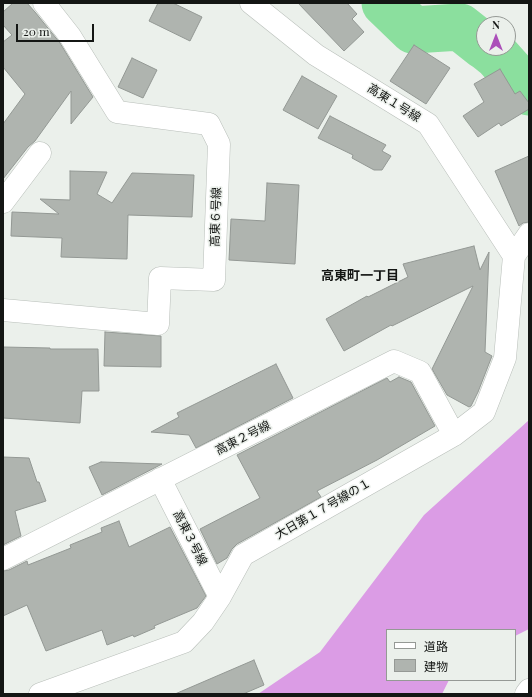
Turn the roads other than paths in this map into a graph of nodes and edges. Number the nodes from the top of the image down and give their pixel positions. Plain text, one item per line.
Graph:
1 (44, 3) edge
2 (251, 3) edge
3 (40, 153) dead end
4 (3, 202) edge
5 (529, 234) edge
6 (515, 255) junction
7 (3, 310) edge
8 (454, 435) junction
9 (160, 480) junction
10 (3, 559) edge
11 (220, 597) junction
12 (529, 690) edge
13 (40, 694) edge
14 (526, 694) edge

1 - 7 street, 高東６号線
2 - 6 street, 高東１号線
3 - 4 street
5 - 6 street
6 - 8 street, 大日第１７号線の１
8 - 9 street, 高東２号線
8 - 11 street, 大日第１７号線の１
9 - 10 street, 高東２号線
9 - 11 street, 高東３号線
11 - 13 street, 大日第１７号線の１
12 - 14 street

